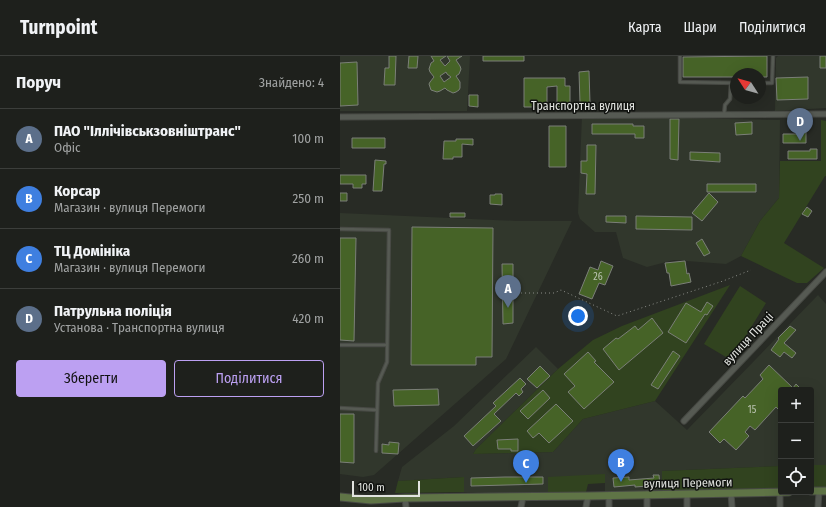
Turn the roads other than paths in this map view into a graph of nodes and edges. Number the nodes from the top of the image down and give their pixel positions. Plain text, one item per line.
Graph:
1 (680, 56) edge
2 (773, 56) edge
3 (730, 83) edge
4 (766, 83) edge
5 (730, 99) edge
6 (826, 114) edge
7 (724, 115) junction
8 (340, 118) edge
9 (340, 230) edge
10 (826, 272) edge
11 (340, 345) edge
12 (387, 345) junction
13 (340, 408) edge
14 (377, 410) junction
15 (684, 421) dead end
16 (376, 451) dead end
17 (818, 491) edge
18 (778, 492) edge
19 (731, 493) junction
20 (647, 494) junction
21 (687, 494) junction
22 (609, 495) junction
23 (780, 495) edge
24 (588, 496) junction
25 (340, 497) edge
26 (523, 497) junction
27 (405, 498) junction
28 (406, 507) edge
29 (521, 507) edge
30 (586, 507) edge
31 (609, 507) edge
32 (647, 507) edge
33 (687, 507) edge
34 (732, 507) edge
35 (780, 507) edge
36 (818, 507) edge

1 - 3 lane
2 - 4 lane
5 - 7 lane
6 - 7 street, Транспортна вулиця
7 - 8 street, Транспортна вулиця
9 - 12 lane
10 - 15 street, вулиця Праці
11 - 12 lane
12 - 14 lane
13 - 14 lane
14 - 16 lane
17 - 36 street
18 - 19 main road, вулиця Перемоги
19 - 21 main road, вулиця Перемоги
19 - 34 street
20 - 21 main road, вулиця Перемоги
20 - 22 main road, вулиця Перемоги
20 - 32 street
21 - 33 street
22 - 24 main road, вулиця Перемоги
22 - 31 street
23 - 35 street
24 - 26 main road, вулиця Перемоги
24 - 30 street
25 - 27 main road, вулиця Перемоги
26 - 27 main road, вулиця Перемоги
26 - 29 street
27 - 28 street

